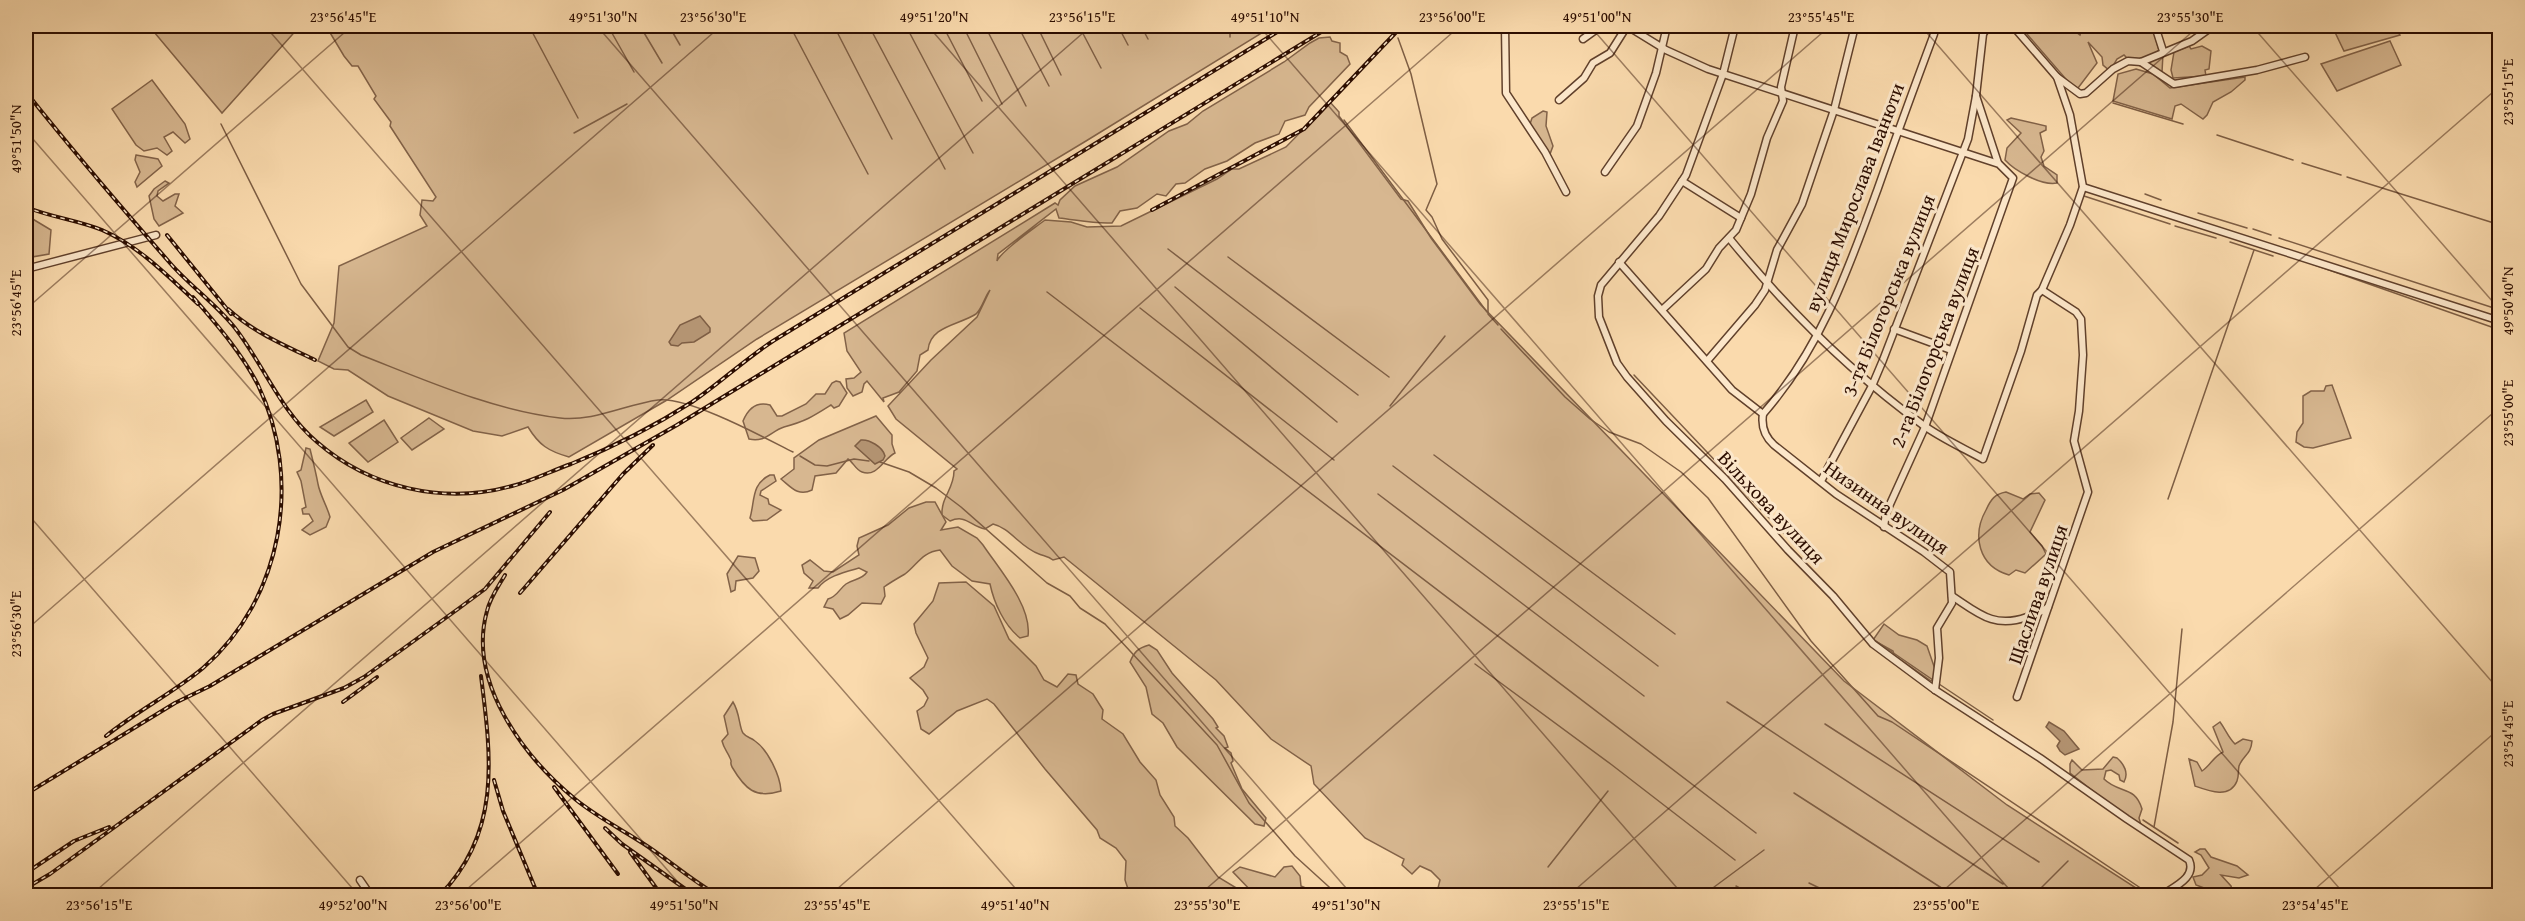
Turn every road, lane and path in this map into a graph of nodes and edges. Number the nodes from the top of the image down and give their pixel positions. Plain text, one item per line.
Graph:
1 (1504, 26) edge
2 (1601, 26) edge
3 (1627, 26) edge
4 (1667, 26) edge
5 (1735, 26) edge
6 (1795, 26) edge
7 (1855, 26) edge
8 (1934, 26) edge
9 (1988, 26) edge
10 (2013, 26) edge
11 (2155, 26) edge
12 (2213, 26) edge
13 (1583, 39) dead end
14 (1663, 47) junction
15 (2163, 51) junction
16 (2305, 57) dead end
17 (2141, 62) junction
18 (1723, 74) junction
19 (2057, 77) junction
20 (1782, 92) junction
21 (1976, 96) junction
22 (1559, 100) dead end
23 (1834, 111) junction
24 (1899, 130) junction
25 (1963, 151) junction
26 (1999, 164) junction
27 (1605, 172) dead end
28 (1682, 181) junction
29 (2083, 187) junction
30 (1566, 192) dead end
31 (1741, 218) junction
32 (156, 235) dead end
33 (1729, 238) junction
34 (1619, 262) junction
35 (26, 269) edge
36 (1767, 284) junction
37 (2042, 290) junction
38 (1662, 310) junction
39 (2499, 321) edge
40 (1894, 329) junction
41 (1818, 337) junction
42 (1951, 350) junction
43 (1707, 360) junction
44 (1872, 386) junction
45 (1763, 414) junction
46 (1925, 427) junction
47 (1821, 481) junction
48 (1884, 527) junction
49 (1952, 596) junction
50 (2050, 605) junction
51 (1935, 690) junction
52 (2017, 698) dead end
53 (360, 880) dead end
54 (371, 896) edge
55 (2161, 896) edge

1 - 30 street
2 - 13 street
3 - 14 street
3 - 22 street
4 - 14 street
5 - 18 street, Вільхова вулиця
6 - 20 street
7 - 23 street
8 - 24 street, вулиця Мирослава Іванюти
9 - 21 street, 3-тя Білогорська вулиця
10 - 19 street
11 - 15 street
12 - 15 street
14 - 18 street
14 - 27 street
15 - 17 street
16 - 17 street
17 - 19 street
18 - 20 street
18 - 28 street, Вільхова вулиця
19 - 29 street
20 - 23 street
20 - 31 street
21 - 25 street, 3-тя Білогорська вулиця
21 - 26 street
23 - 24 street
23 - 36 street
24 - 25 street
24 - 41 street, вулиця Мирослава Іванюти
25 - 26 street
25 - 40 street, 3-тя Білогорська вулиця
26 - 42 street, 2-га Білогорська вулиця
28 - 31 street
28 - 34 street, Вільхова вулиця
29 - 37 street
29 - 39 street
31 - 33 street
32 - 35 street
33 - 36 street
33 - 38 street
34 - 38 street
34 - 51 street, Вільхова вулиця
36 - 41 street
36 - 43 street
37 - 46 street
37 - 50 street, Щаслива вулиця
38 - 43 street
40 - 42 street
40 - 44 street, 3-тя Білогорська вулиця
41 - 44 street
41 - 45 street, вулиця Мирослава Іванюти
42 - 46 street, 2-га Білогорська вулиця
43 - 45 street
44 - 46 street
44 - 47 street, 3-тя Білогорська вулиця
45 - 47 street, Низинна вулиця
46 - 48 street, 2-га Білогорська вулиця
47 - 48 street, Низинна вулиця
48 - 49 street, Низинна вулиця
49 - 50 street
49 - 51 street
50 - 52 street, Щаслива вулиця
51 - 55 street, Вільхова вулиця
53 - 54 street

